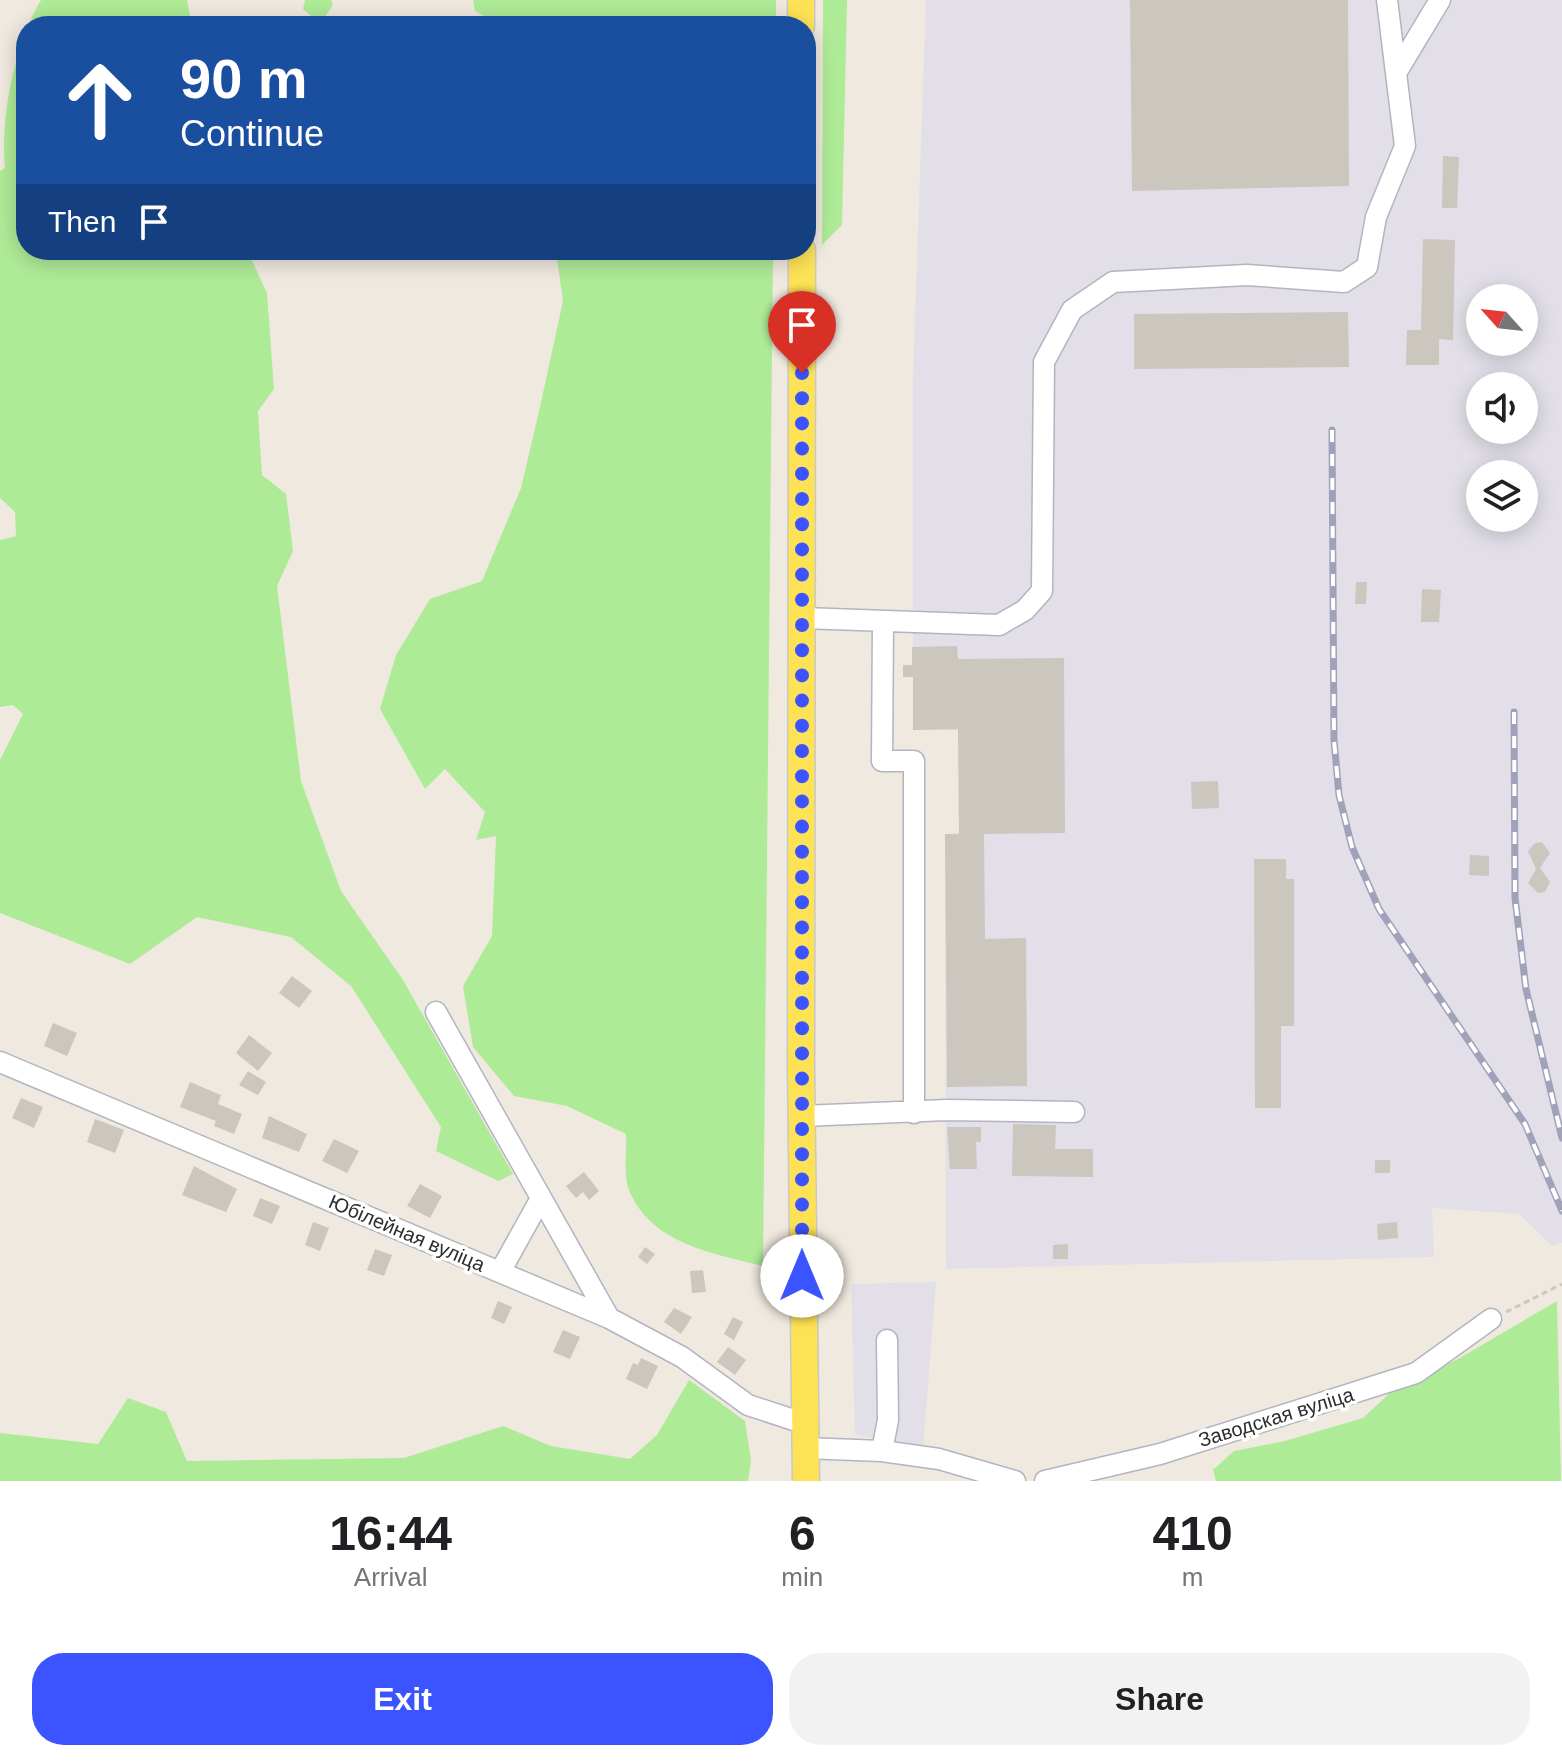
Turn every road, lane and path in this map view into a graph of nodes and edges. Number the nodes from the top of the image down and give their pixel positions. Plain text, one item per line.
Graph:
1 (1387, 0) edge
2 (1440, 0) edge
3 (1396, 73) junction
4 (802, 260) edge
5 (803, 618) junction
6 (883, 622) junction
7 (436, 1012) dead end
8 (0, 1062) edge
9 (1074, 1112) dead end
10 (914, 1113) junction
11 (802, 1116) junction
12 (540, 1200) junction
13 (500, 1272) junction
14 (1562, 1284) edge
15 (609, 1318) junction
16 (1491, 1319) joint
17 (887, 1340) dead end
18 (804, 1436) junction
19 (882, 1451) junction
20 (806, 1481) edge
21 (1015, 1481) edge
22 (1045, 1481) edge

1 - 3 street
2 - 3 street
3 - 6 street
4 - 5 main road
5 - 6 street
5 - 11 main road
6 - 10 street
7 - 12 street
8 - 13 street, Юбілейная вуліца
9 - 10 street
10 - 11 street
11 - 18 main road
12 - 13 street
12 - 15 street
13 - 15 street, Юбілейная вуліца
14 - 16 path
15 - 18 street, Юбілейная вуліца
16 - 22 street, Заводская вуліца
17 - 19 street
18 - 19 street
18 - 20 main road
19 - 21 street

